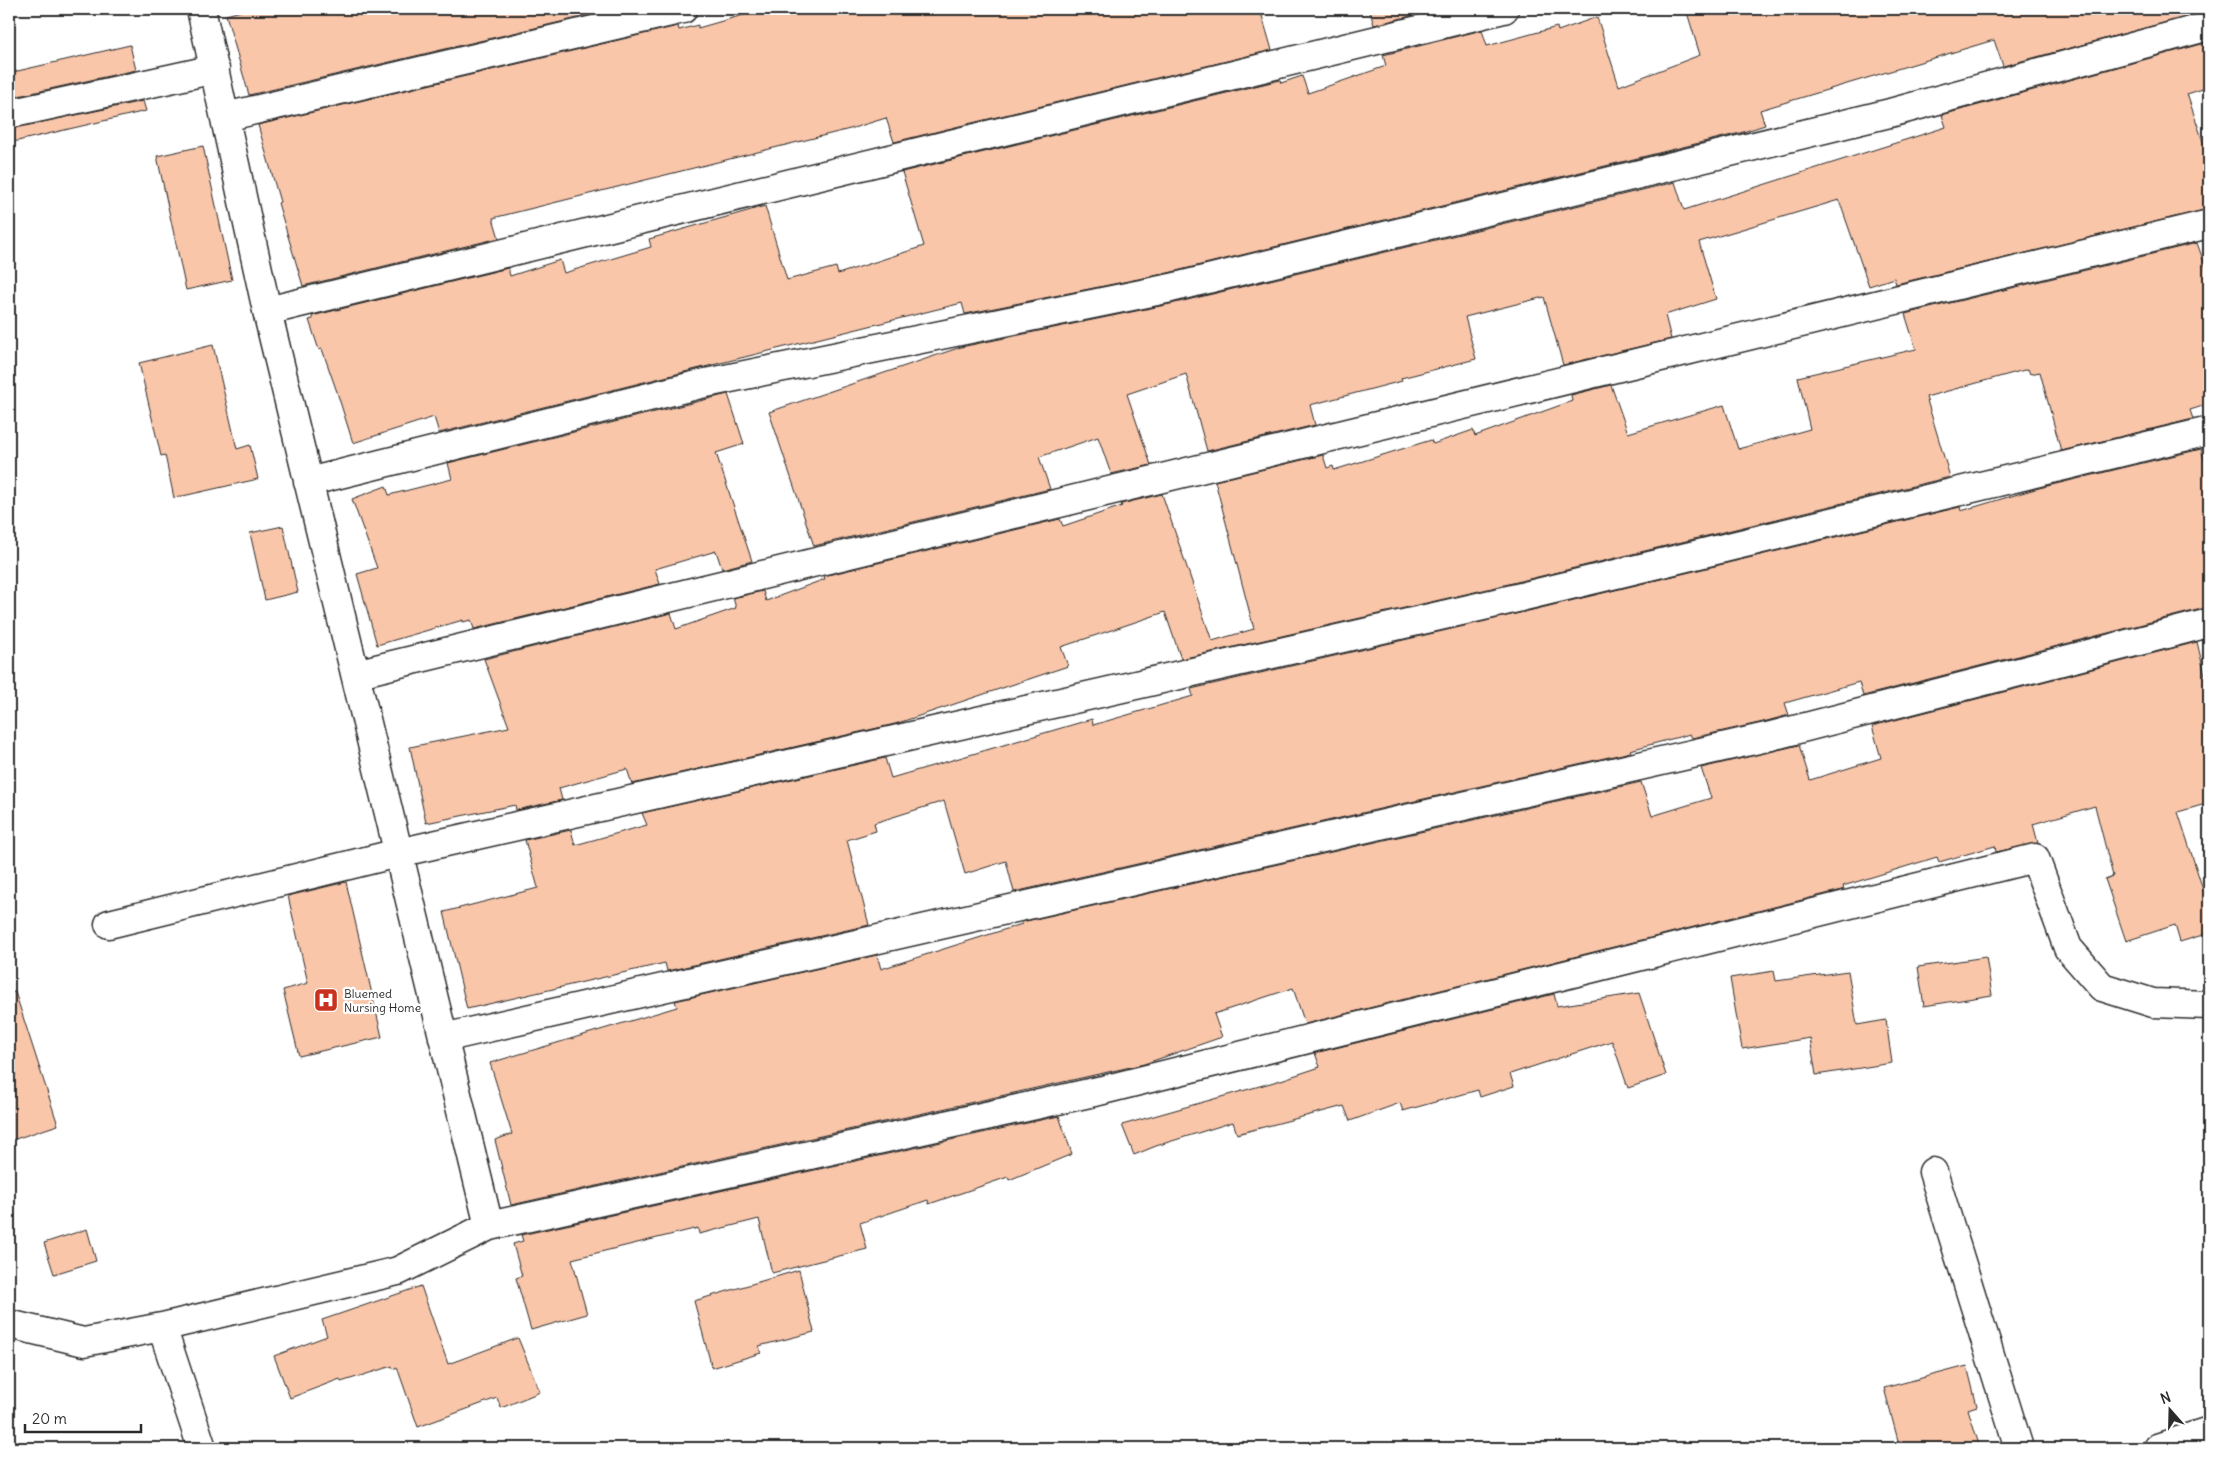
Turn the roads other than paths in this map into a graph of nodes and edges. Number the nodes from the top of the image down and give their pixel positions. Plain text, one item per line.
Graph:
1 (201, 9) edge
2 (683, 9) edge
3 (1504, 9) edge
4 (2209, 26) edge
5 (214, 69) junction
6 (9, 114) edge
7 (225, 117) junction
8 (2209, 224) edge
9 (267, 311) junction
10 (2209, 431) edge
11 (308, 482) junction
12 (2209, 623) edge
13 (354, 674) junction
14 (398, 853) junction
15 (109, 924) dead end
16 (2209, 1005) edge
17 (443, 1038) junction
18 (1933, 1172) dead end
19 (489, 1226) junction
20 (9, 1324) edge
21 (162, 1327) junction
22 (2209, 1431) edge
23 (202, 1448) edge
24 (2019, 1448) edge
25 (2157, 1448) edge

1 - 5 street
2 - 7 street
3 - 9 street
4 - 11 street
5 - 6 street
5 - 7 street
7 - 9 street
8 - 13 street
9 - 11 street
10 - 14 street
11 - 13 street
12 - 17 street
13 - 14 street
14 - 15 street
14 - 17 street
16 - 19 street
17 - 19 street
18 - 24 street
19 - 21 street
20 - 21 street
21 - 23 street
22 - 25 street

